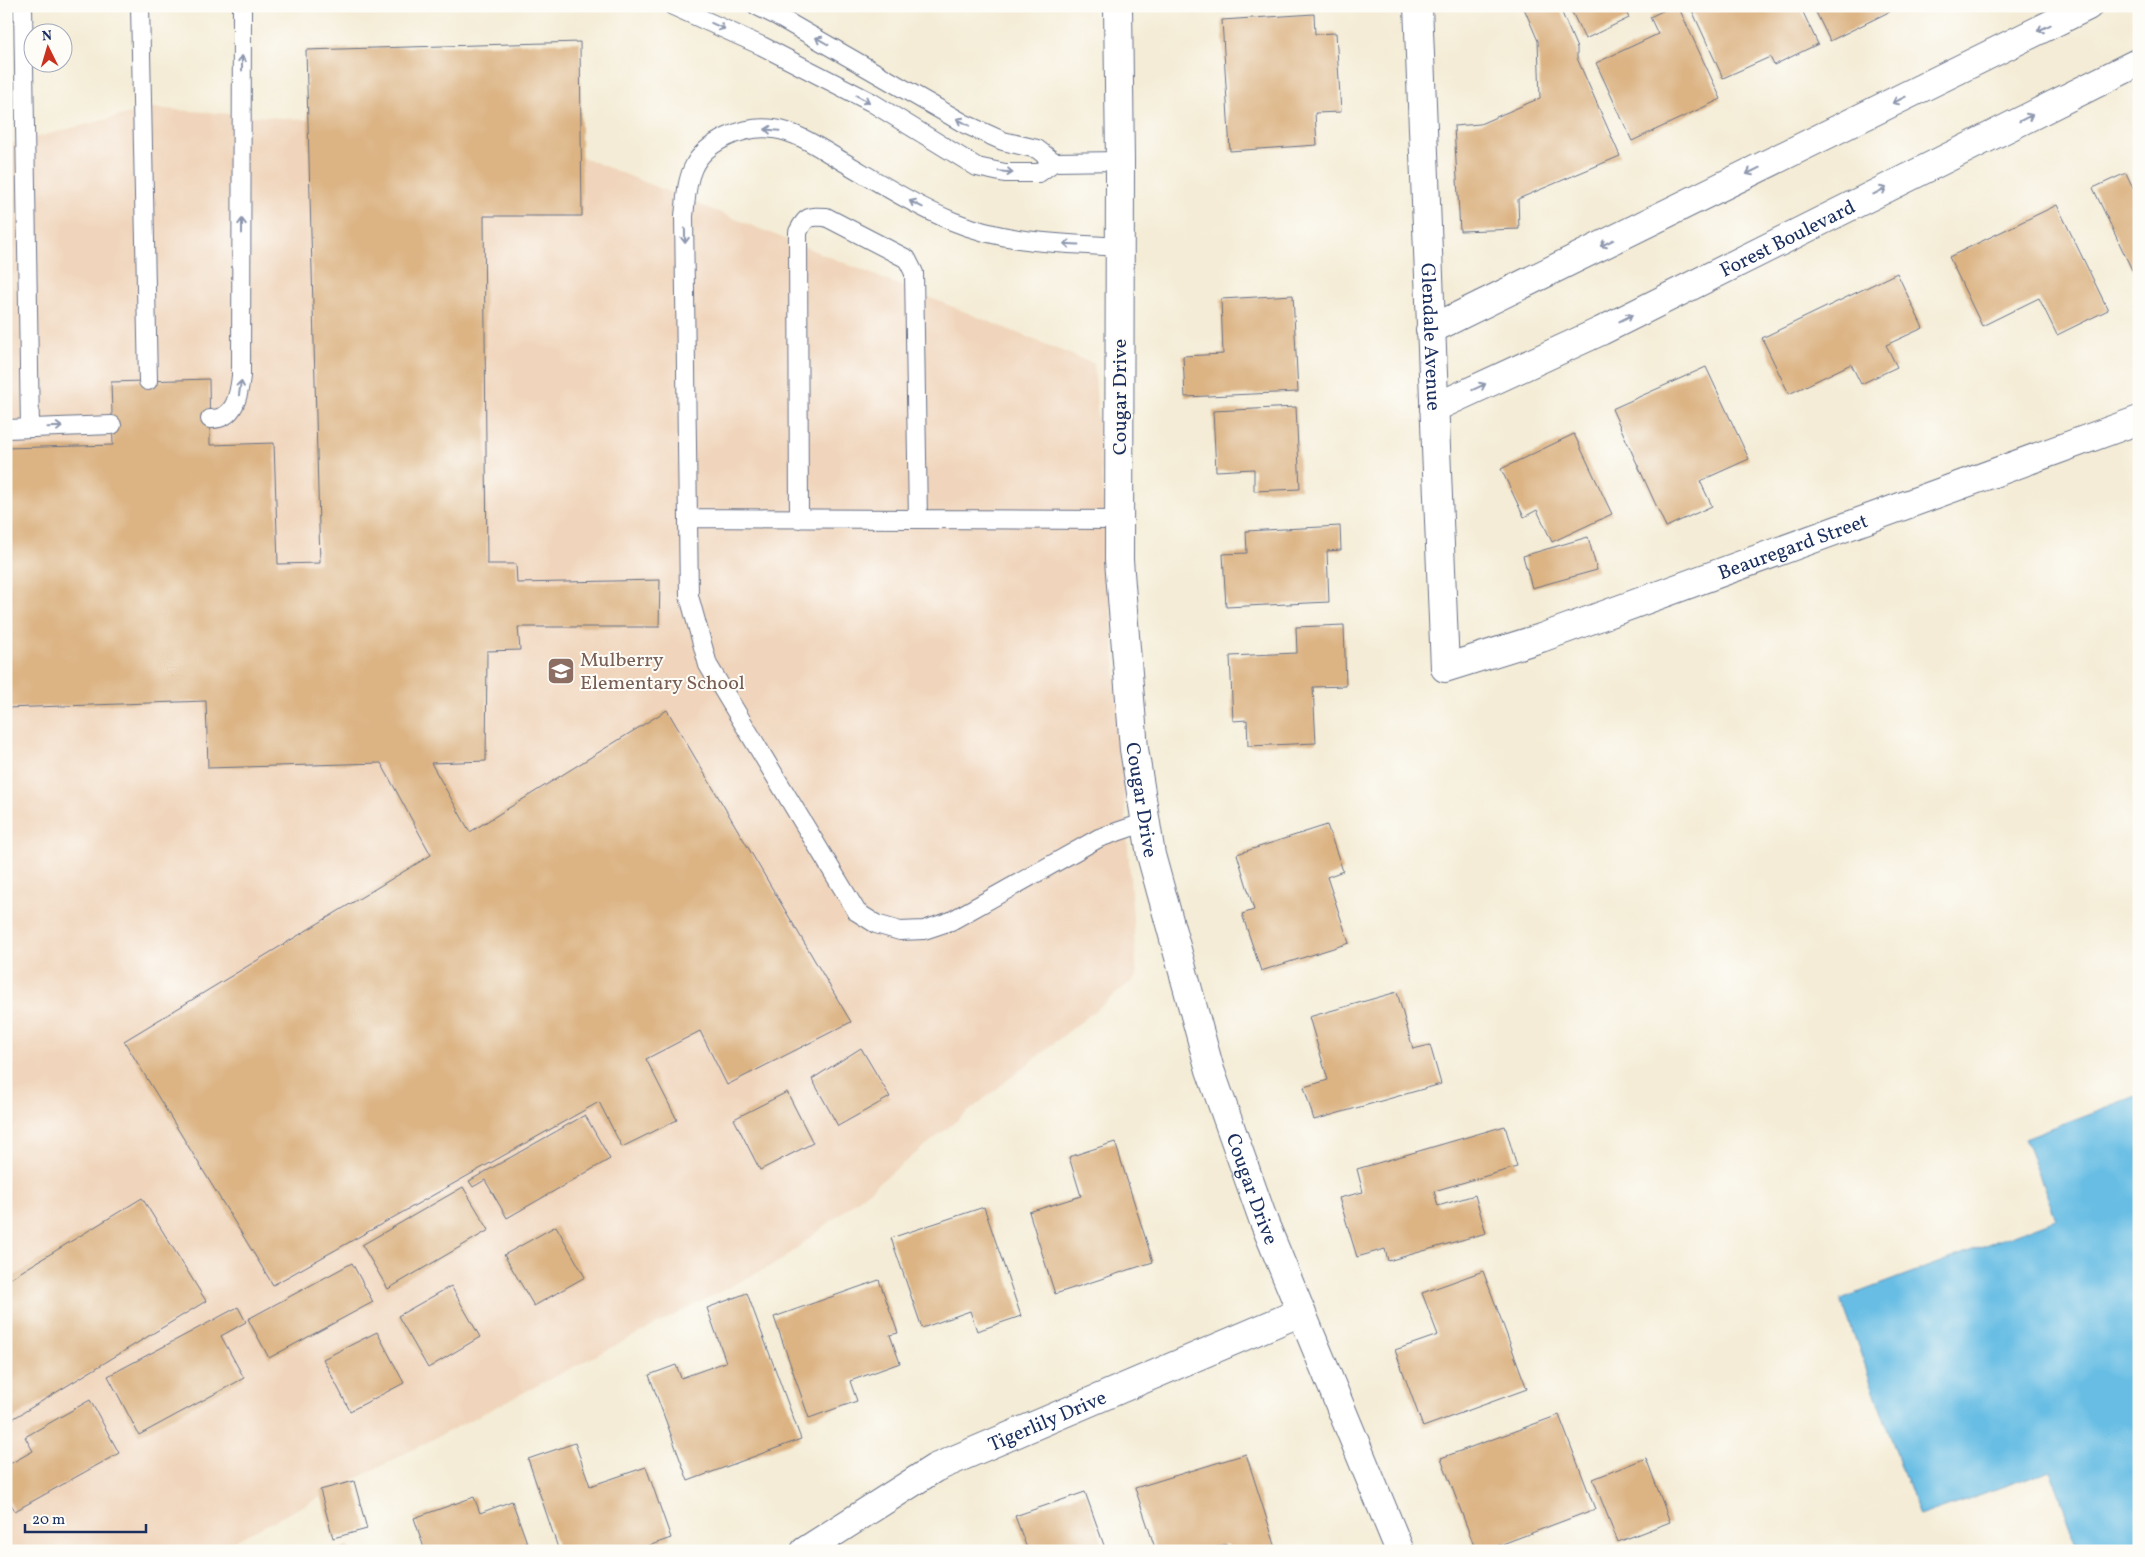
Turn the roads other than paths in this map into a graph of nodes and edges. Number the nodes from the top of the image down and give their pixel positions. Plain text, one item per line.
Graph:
1 (23, 6) edge
2 (140, 6) edge
3 (242, 6) edge
4 (673, 6) edge
5 (757, 6) edge
6 (1118, 6) edge
7 (1418, 6) edge
8 (2088, 6) edge
9 (2139, 62) edge
10 (1120, 161) junction
11 (1054, 162) junction
12 (1120, 247) junction
13 (1430, 330) junction
14 (148, 381) dead end
15 (1434, 408) junction
16 (210, 420) dead end
17 (2139, 420) edge
18 (112, 425) dead end
19 (30, 428) junction
20 (6, 429) edge
21 (688, 518) junction
22 (799, 519) junction
23 (918, 519) junction
24 (1119, 520) junction
25 (1445, 668) joint
26 (1146, 822) junction
27 (1301, 1312) junction
28 (805, 1551) edge
29 (1400, 1551) edge

1 - 19 lane
2 - 14 lane
16 -> 3 lane
4 -> 11 lane
11 -> 5 lane
6 - 10 street, Cougar Drive
7 - 13 street, Glendale Avenue
8 -> 13 street
15 -> 9 street, Forest Boulevard
10 - 11 lane
10 - 12 street, Cougar Drive
12 -> 21 lane
12 - 24 street, Cougar Drive
13 - 15 street, Glendale Avenue
15 - 25 street, Glendale Avenue
17 - 25 street, Beauregard Street
19 -> 18 lane
19 - 20 lane
21 - 22 lane
21 - 26 lane
22 - 23 lane
22 - 23 lane
23 - 24 lane
24 - 26 street, Cougar Drive
26 - 27 street, Cougar Drive
27 - 28 street, Tigerlily Drive
27 - 29 street, Cougar Drive

